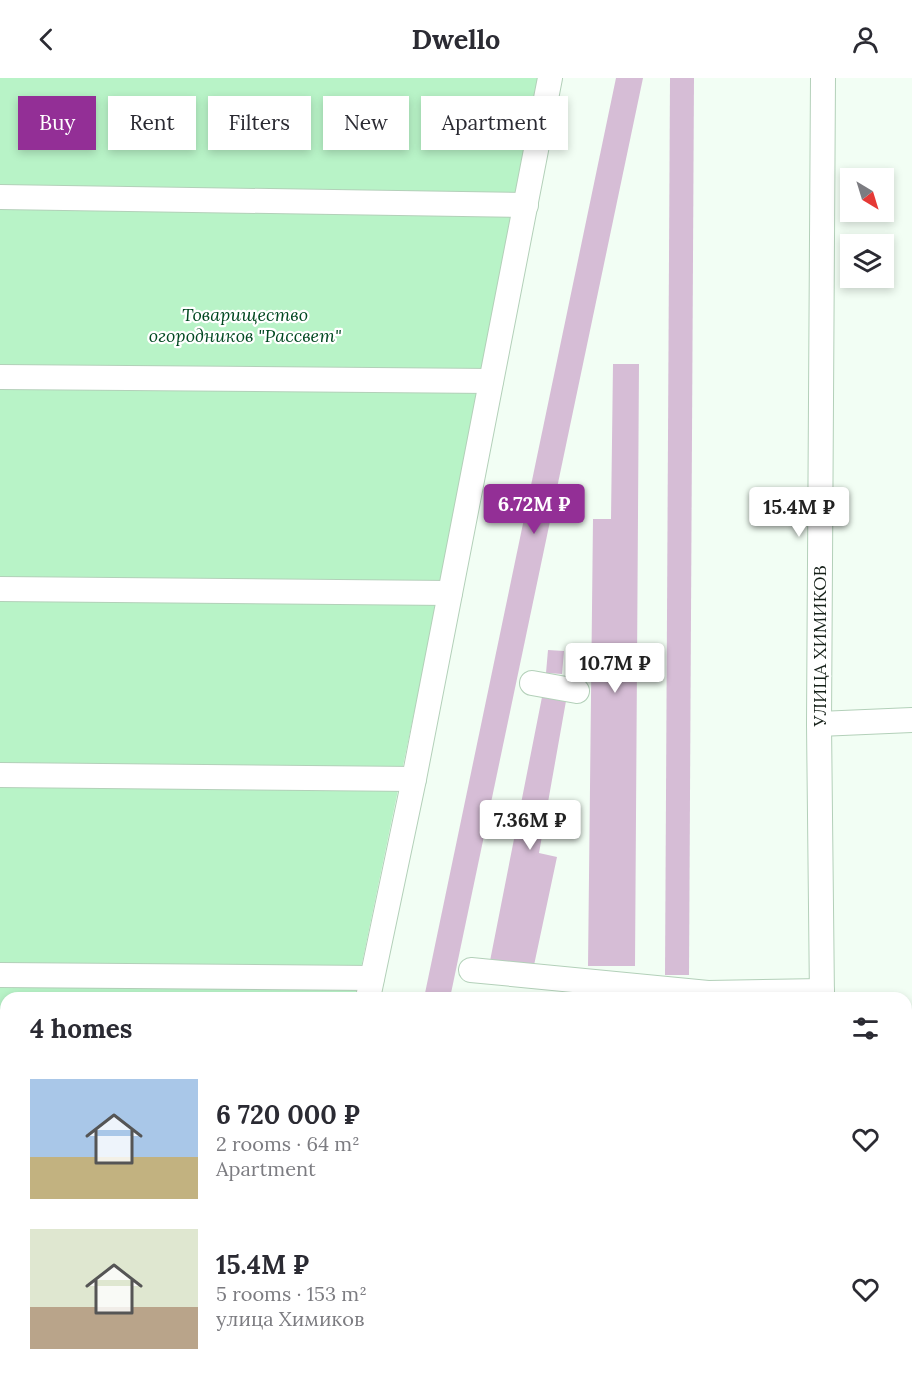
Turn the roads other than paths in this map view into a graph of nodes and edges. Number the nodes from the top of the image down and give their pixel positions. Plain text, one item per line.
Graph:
1 (550, 78) edge
2 (823, 78) edge
3 (0, 197) edge
4 (526, 205) junction
5 (0, 377) edge
6 (491, 381) junction
7 (0, 589) edge
8 (450, 594) junction
9 (532, 683) dead end
10 (577, 691) dead end
11 (912, 720) edge
12 (819, 724) junction
13 (0, 775) edge
14 (414, 779) junction
15 (471, 970) dead end
16 (0, 975) edge
17 (370, 988) edge
18 (698, 992) edge
19 (822, 992) edge

1 - 4 street
2 - 12 street, УЛИЦА ХИМИКОВ
3 - 4 street
4 - 6 street
5 - 6 street
6 - 8 street
7 - 8 street
8 - 14 street
9 - 10 street
11 - 12 street
12 - 19 street, УЛИЦА ХИМИКОВ
13 - 14 street
14 - 17 street
15 - 18 street
16 - 17 street

